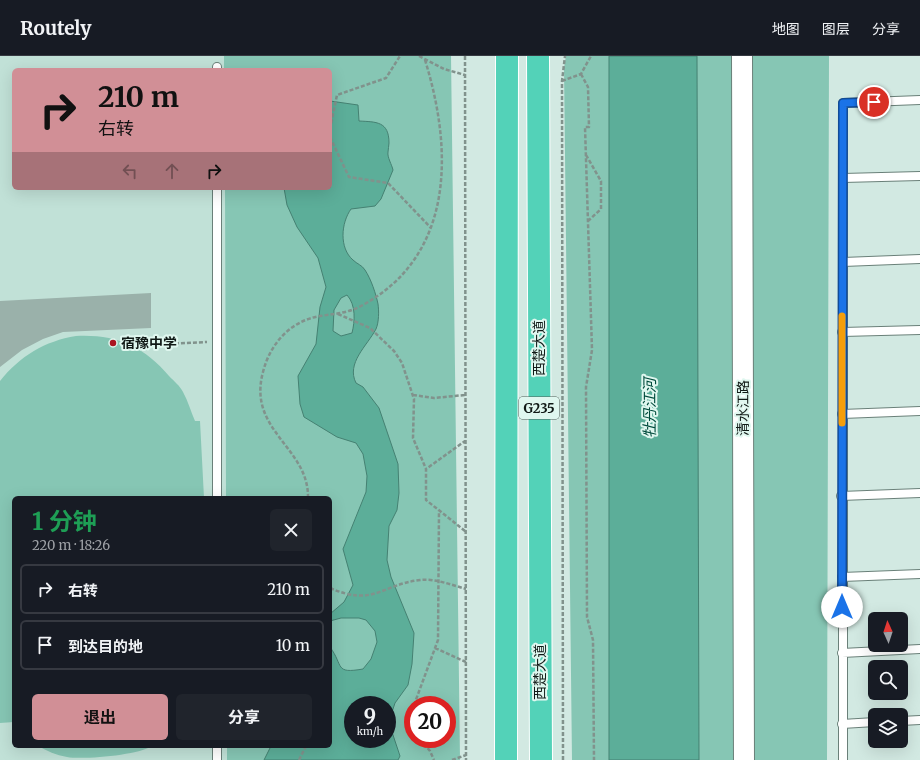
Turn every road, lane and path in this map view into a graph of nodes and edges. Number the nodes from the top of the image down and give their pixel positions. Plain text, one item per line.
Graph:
1 (400, 56) edge
2 (419, 56) edge
3 (465, 56) edge
4 (507, 56) edge
5 (538, 56) edge
6 (565, 56) edge
7 (591, 56) edge
8 (742, 56) edge
9 (425, 60) junction
10 (581, 74) junction
11 (465, 75) junction
12 (562, 81) junction
13 (920, 100) edge
14 (332, 118) edge
15 (332, 140) edge
16 (586, 154) junction
17 (920, 176) edge
18 (843, 178) junction
19 (217, 190) edge
20 (588, 221) junction
21 (431, 228) junction
22 (920, 259) edge
23 (843, 262) junction
24 (338, 314) junction
25 (920, 330) edge
26 (842, 332) junction
27 (217, 342) junction
28 (145, 345) dead end
29 (413, 395) junction
30 (465, 395) junction
31 (920, 411) edge
32 (842, 414) junction
33 (465, 441) junction
34 (426, 469) junction
35 (920, 494) edge
36 (217, 496) edge
37 (308, 496) edge
38 (842, 496) junction
39 (439, 510) junction
40 (466, 531) junction
41 (920, 574) edge
42 (842, 577) junction
43 (439, 582) junction
44 (332, 589) edge
45 (466, 589) junction
46 (435, 648) junction
47 (920, 649) edge
48 (842, 653) junction
49 (466, 662) junction
50 (417, 696) edge
51 (920, 720) edge
52 (908, 721) edge
53 (868, 722) edge
54 (842, 724) junction
55 (217, 748) edge
56 (305, 748) edge
57 (428, 748) edge
58 (466, 755) junction
59 (217, 760) edge
60 (299, 760) edge
61 (434, 760) edge
62 (452, 760) edge
63 (466, 760) edge
64 (506, 760) edge
65 (541, 760) edge
66 (563, 760) edge
67 (594, 760) edge
68 (744, 760) edge
69 (843, 760) edge

1 - 14 path
2 - 9 path
3 - 11 path
4 - 64 highway, G235
5 - 65 highway, 西楚大道 / G235
6 - 12 path
7 - 10 path
8 - 68 street, 清水江路
9 - 11 path
9 - 21 path
10 - 12 path
10 - 16 path
11 - 30 path
12 - 66 path
13 - 18 lane
15 - 21 path
16 - 20 path
16 - 20 path
17 - 18 lane
18 - 23 lane
19 - 27 lane
20 - 67 path
21 - 24 path
22 - 23 lane
23 - 26 lane
24 - 29 path
24 - 37 path
25 - 26 lane
26 - 32 lane
27 - 28 path
27 - 36 lane
29 - 30 path
29 - 34 path
30 - 33 path
31 - 32 lane
32 - 38 lane
33 - 34 path
33 - 40 path
34 - 39 path
35 - 38 lane
38 - 42 lane
39 - 40 path
39 - 43 path
40 - 45 path
41 - 42 lane
42 - 48 lane
43 - 44 path
43 - 45 path
43 - 46 path
45 - 49 path
46 - 49 path
46 - 50 path
47 - 48 lane
48 - 54 lane
49 - 58 path
51 - 52 lane
53 - 54 lane
54 - 69 lane
55 - 59 lane
56 - 60 path
57 - 61 path
58 - 62 path
58 - 63 path

